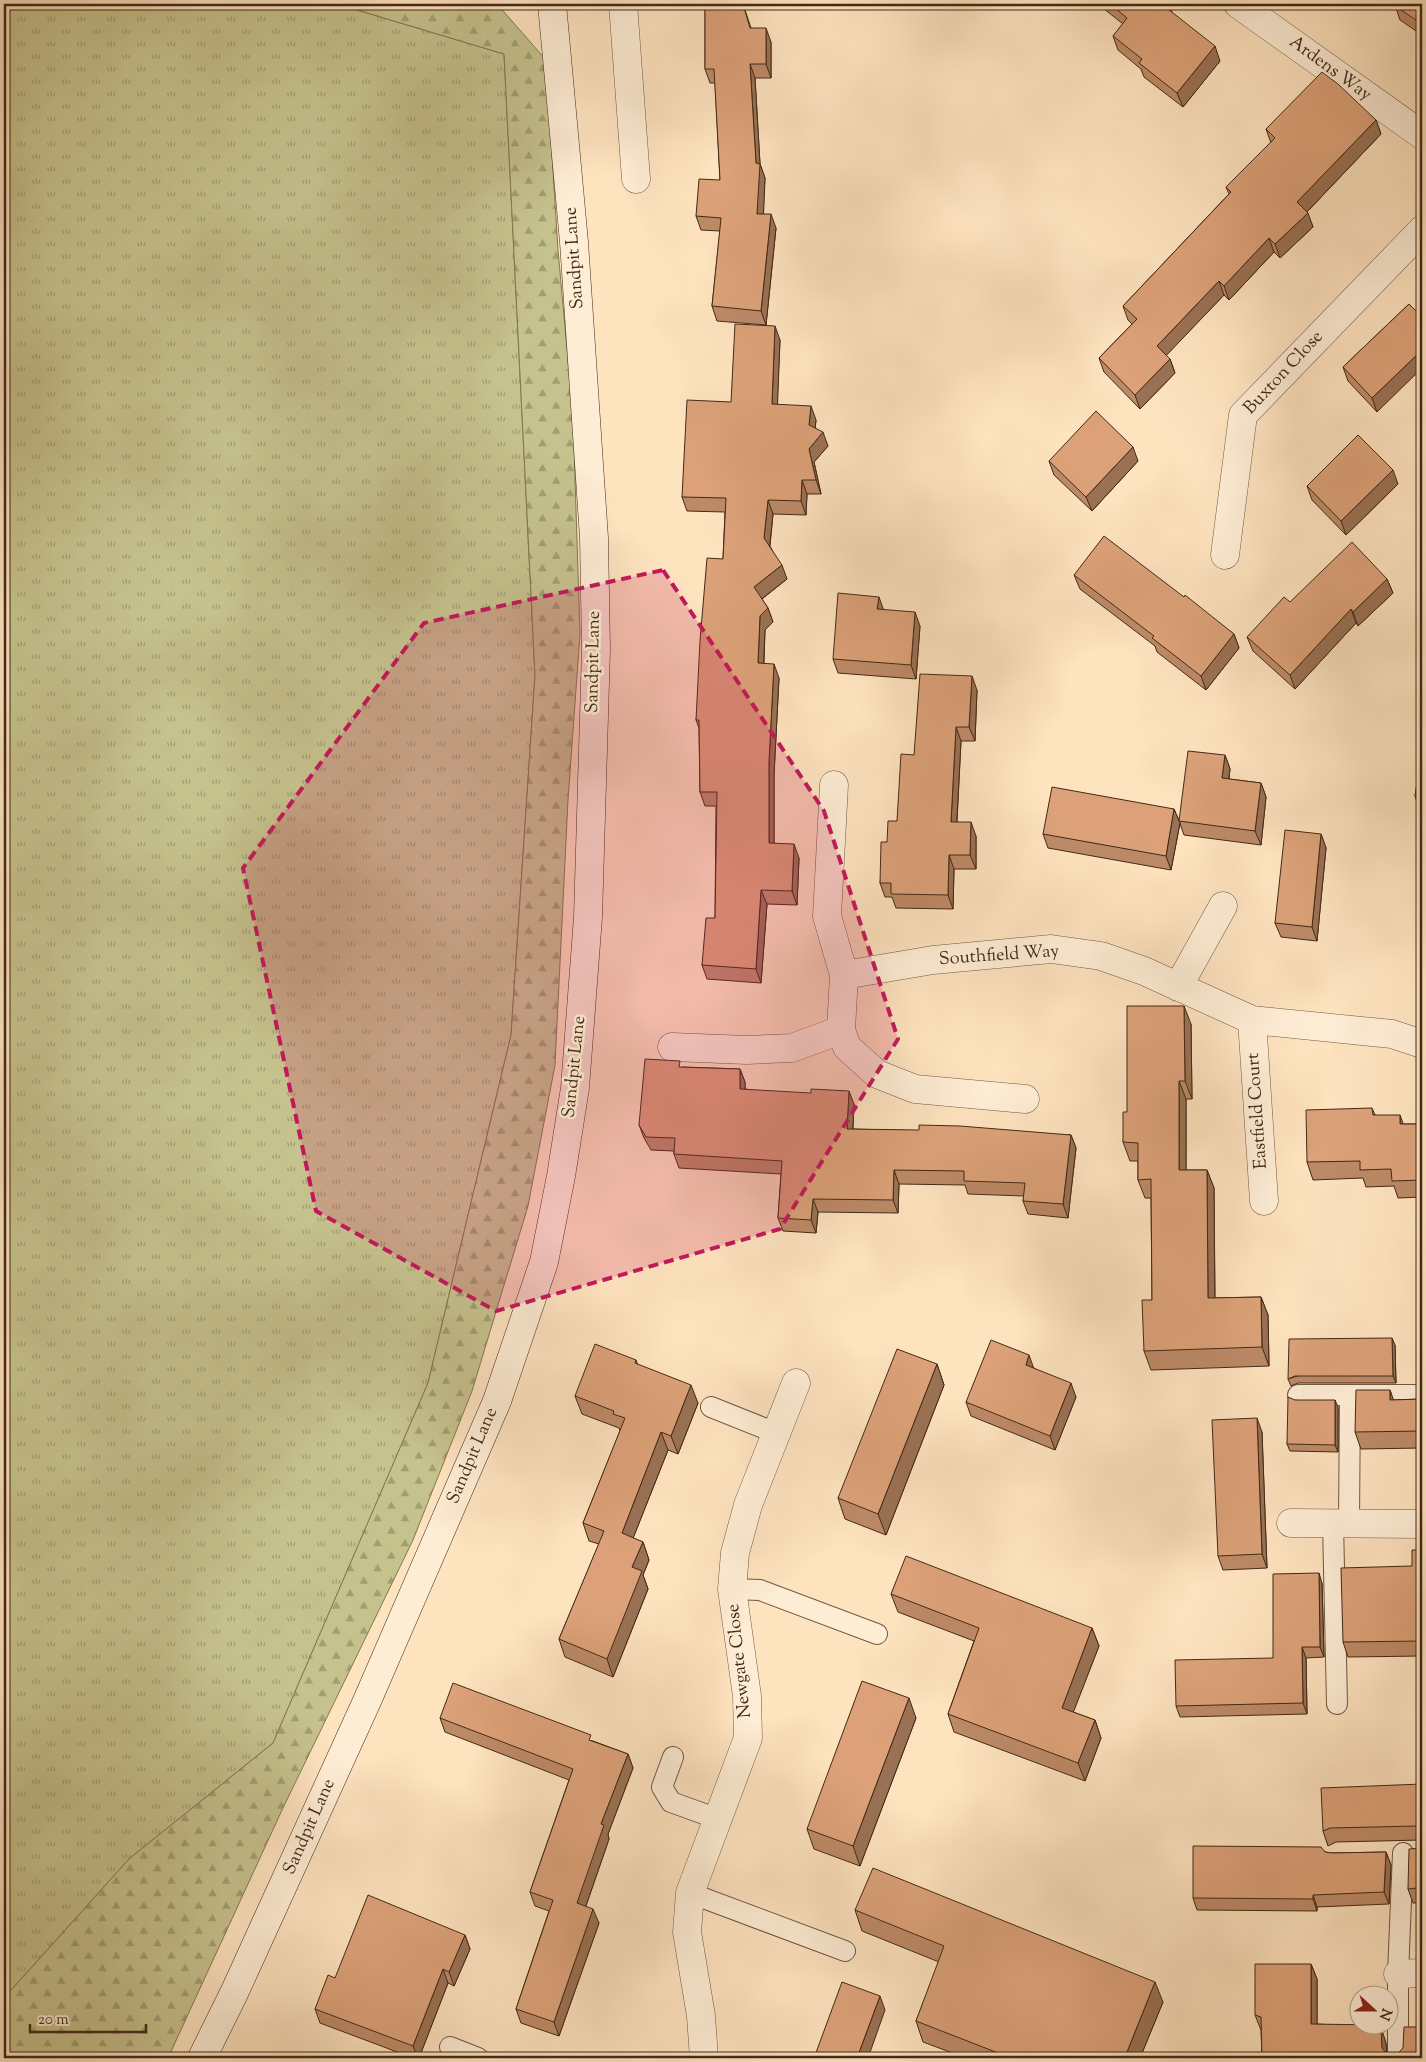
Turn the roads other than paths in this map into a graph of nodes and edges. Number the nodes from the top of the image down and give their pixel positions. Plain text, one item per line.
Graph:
1 (552, 4) edge
2 (623, 4) edge
3 (1238, 4) edge
4 (1422, 136) edge
5 (636, 179) dead end
6 (1422, 230) edge
7 (1225, 554) dead end
8 (834, 785) dead end
9 (1223, 906) dead end
10 (844, 976) junction
11 (1178, 986) junction
12 (1252, 1020) junction
13 (841, 1030) junction
14 (1422, 1044) edge
15 (672, 1047) dead end
16 (1025, 1099) dead end
17 (1264, 1201) dead end
18 (796, 1383) dead end
19 (1298, 1395) dead end
20 (1350, 1395) junction
21 (1422, 1395) edge
22 (711, 1407) dead end
23 (776, 1433) junction
24 (1291, 1522) dead end
25 (1341, 1522) junction
26 (1422, 1524) edge
27 (732, 1589) junction
28 (877, 1634) dead end
29 (1337, 1704) dead end
30 (672, 1757) dead end
31 (718, 1819) junction
32 (1403, 1853) edge
33 (690, 1893) junction
34 (845, 1951) dead end
35 (1410, 1973) edge
36 (450, 2047) dead end
37 (202, 2058) edge
38 (478, 2058) edge
39 (704, 2058) edge
40 (1398, 2058) edge

1 - 37 street, Sandpit Lane
2 - 5 street
3 - 4 street, Ardens Way
6 - 7 street, Buxton Close
8 - 10 street
9 - 11 street
10 - 11 street, Southfield Way
10 - 13 street
11 - 12 street, Southfield Way
12 - 14 street, Southfield Way
12 - 17 street, Eastfield Court
13 - 15 street
13 - 16 street
18 - 23 street, Newgate Close
19 - 20 lane
20 - 21 lane
20 - 25 lane
22 - 23 lane
23 - 27 street, Newgate Close
24 - 25 street
25 - 26 street
25 - 29 lane
27 - 28 lane
27 - 31 street, Newgate Close
30 - 31 lane
31 - 33 street, Newgate Close
32 - 35 lane
33 - 34 lane
33 - 39 street, Newgate Close
35 - 40 lane
36 - 38 lane

